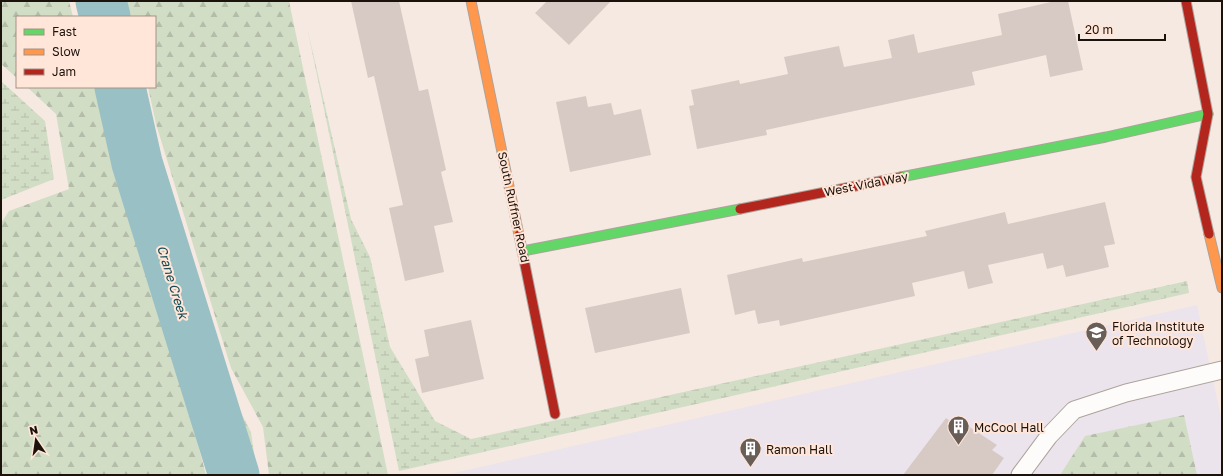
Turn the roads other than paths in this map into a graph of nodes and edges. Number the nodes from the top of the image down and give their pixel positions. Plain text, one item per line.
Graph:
1 (471, 1) edge
2 (1186, 1) edge
3 (1208, 114) junction
4 (1218, 126) dead end
5 (523, 250) junction
6 (1222, 288) edge
7 (1222, 370) edge
8 (555, 414) dead end
9 (1020, 475) edge

1 - 5 street, South Ruffner Road
2 - 3 street
3 - 4 street
3 - 5 street, West Vida Way
3 - 6 street
5 - 8 street, South Ruffner Road
7 - 9 lane

